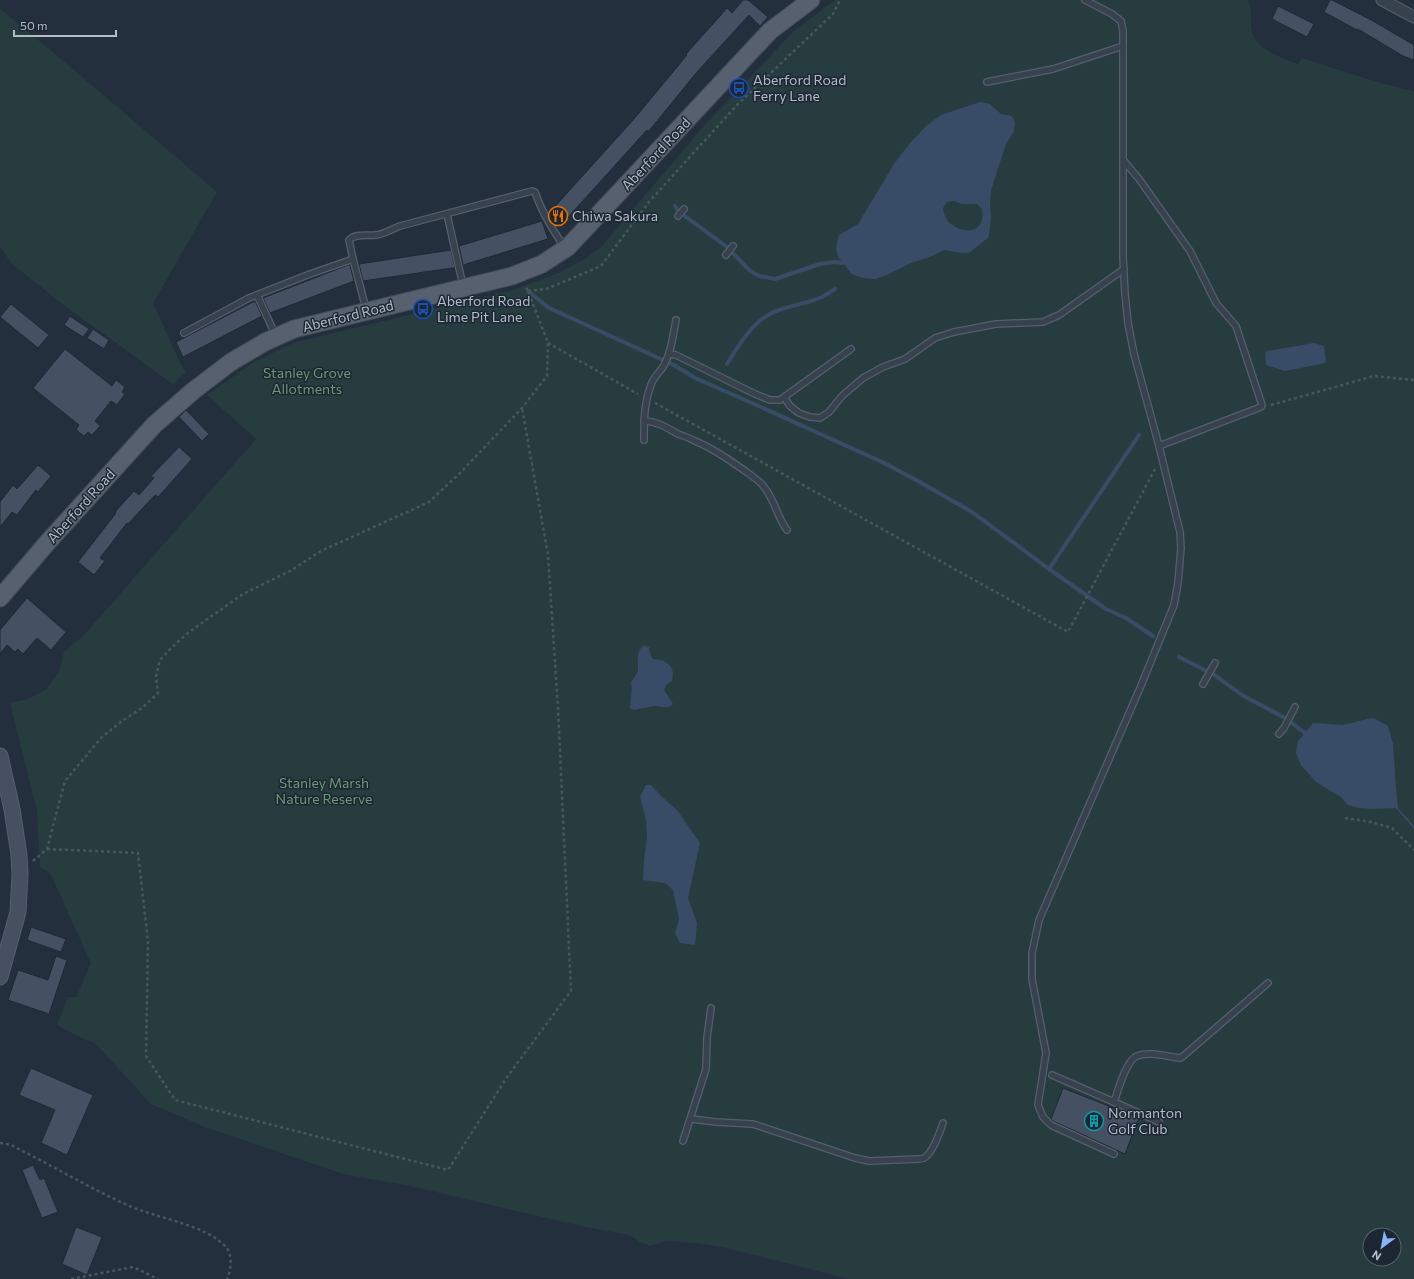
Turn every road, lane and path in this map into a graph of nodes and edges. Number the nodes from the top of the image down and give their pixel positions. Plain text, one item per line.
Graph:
1 (811, 0) edge
2 (840, 0) edge
3 (1085, 0) edge
4 (1382, 0) edge
5 (1414, 17) edge
6 (1123, 46) junction
7 (987, 82) dead end
8 (1124, 161) junction
9 (684, 209) dead end
10 (447, 214) junction
11 (678, 216) dead end
12 (561, 242) dead end
13 (733, 246) dead end
14 (726, 255) dead end
15 (353, 259) junction
16 (1124, 269) junction
17 (463, 288) junction
18 (257, 295) junction
19 (366, 311) junction
20 (676, 320) dead end
21 (184, 333) dead end
22 (276, 336) junction
23 (548, 343) junction
24 (851, 349) dead end
25 (669, 354) junction
26 (1414, 380) edge
27 (784, 396) junction
28 (647, 398) junction
29 (1270, 406) dead end
30 (522, 408) junction
31 (644, 422) junction
32 (644, 440) dead end
33 (1160, 446) junction
34 (1162, 456) junction
35 (787, 530) dead end
36 (0, 598) edge
37 (1213, 665) dead end
38 (1204, 683) dead end
39 (1294, 710) dead end
40 (1279, 734) dead end
41 (0, 756) edge
42 (1345, 818) dead end
43 (47, 849) junction
44 (1414, 850) edge
45 (20, 874) junction
46 (0, 977) edge
47 (1268, 983) dead end
48 (711, 1008) dead end
49 (1052, 1075) dead end
50 (1114, 1102) junction
51 (691, 1119) junction
52 (1159, 1122) dead end
53 (943, 1123) dead end
54 (683, 1142) dead end
55 (0, 1143) edge
56 (1114, 1154) dead end
57 (71, 1279) edge
58 (158, 1279) edge
59 (227, 1279) edge

1 - 17 main road, Aberford Road
2 - 23 path
3 - 6 lane
4 - 5 street
6 - 7 lane
6 - 8 lane
8 - 16 lane
8 - 33 lane
9 - 11 lane
10 - 12 lane
10 - 15 lane
10 - 17 lane
13 - 14 lane
15 - 18 lane
15 - 19 lane
16 - 27 lane
16 - 33 lane
17 - 19 main road, Aberford Road
18 - 21 lane
18 - 22 lane
19 - 22 main road, Aberford Road
20 - 25 lane
22 - 36 main road, Aberford Road
23 - 28 path
23 - 30 path
24 - 27 lane
25 - 27 lane
25 - 28 lane
26 - 29 path
28 - 31 lane
28 - 34 path
30 - 43 path
30 - 43 path
31 - 32 lane
31 - 35 lane
33 - 34 lane
34 - 56 lane
37 - 38 lane
39 - 40 lane
41 - 45 street
42 - 44 path
43 - 45 path
45 - 46 street
47 - 50 lane
48 - 51 lane
49 - 50 lane
50 - 52 lane
51 - 53 lane
51 - 54 lane
55 - 59 path
57 - 58 path

